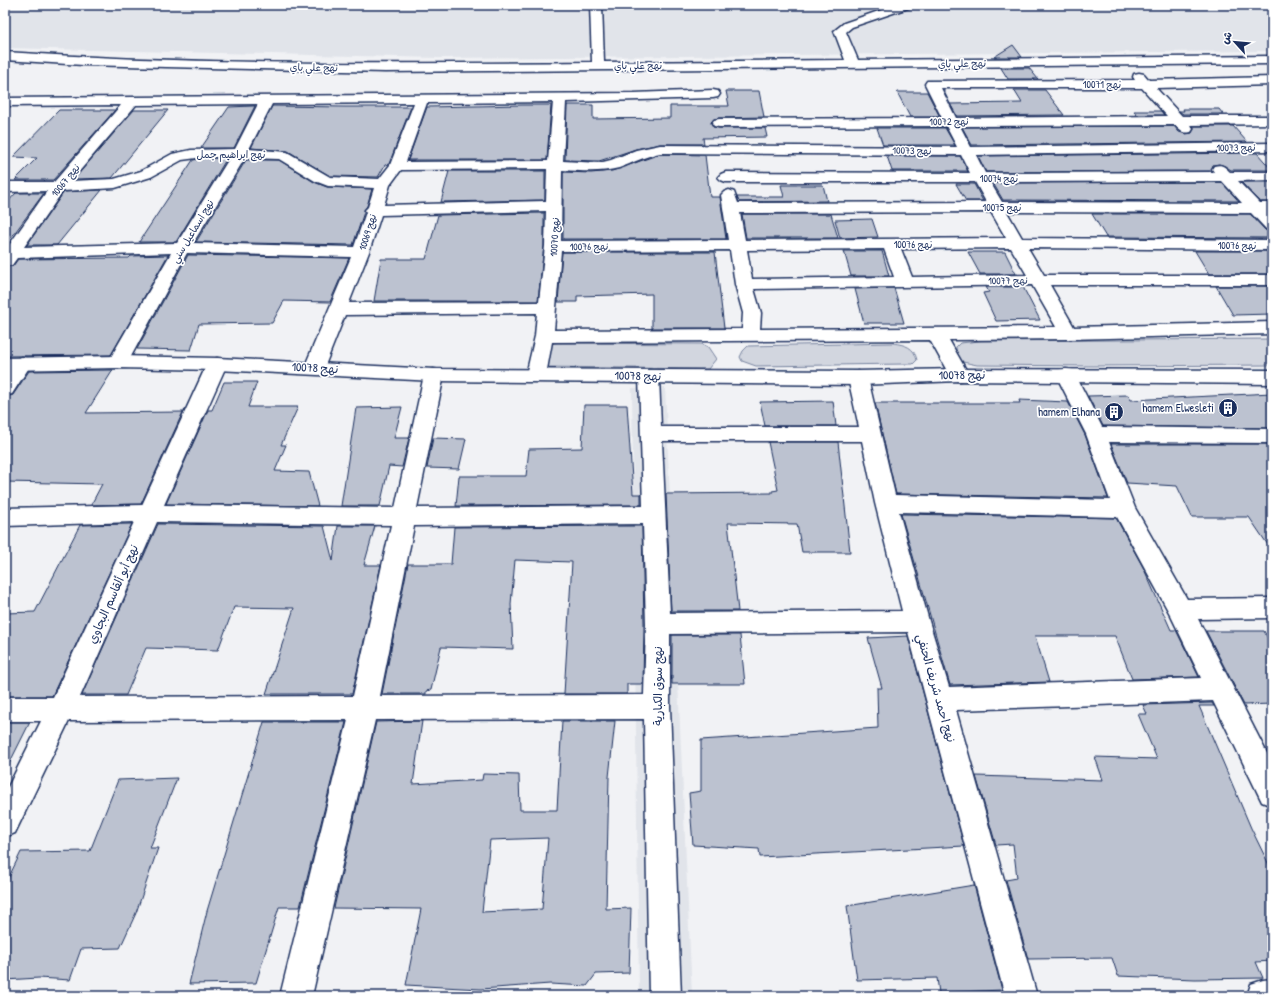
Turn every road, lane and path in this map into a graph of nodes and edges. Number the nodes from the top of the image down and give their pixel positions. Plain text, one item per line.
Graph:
1 (596, 5) edge
2 (907, 5) edge
3 (5, 56) edge
4 (1272, 60) edge
5 (1125, 61) junction
6 (853, 64) junction
7 (598, 65) junction
8 (711, 80) junction
9 (1272, 82) edge
10 (1146, 84) junction
11 (560, 97) junction
12 (422, 98) junction
13 (267, 100) junction
14 (5, 102) edge
15 (131, 102) junction
16 (1272, 120) edge
17 (951, 121) junction
18 (1179, 122) junction
19 (719, 123) junction
20 (1272, 147) edge
21 (1202, 148) junction
22 (722, 149) junction
23 (967, 151) junction
24 (240, 152) junction
25 (397, 166) junction
26 (555, 166) junction
27 (1225, 176) junction
28 (1272, 176) edge
29 (726, 177) junction
30 (980, 178) junction
31 (383, 184) junction
32 (5, 187) edge
33 (58, 187) junction
34 (555, 206) junction
35 (997, 207) junction
36 (732, 208) junction
37 (1272, 208) edge
38 (1256, 209) junction
39 (373, 210) junction
40 (1272, 226) edge
41 (1017, 243) junction
42 (890, 244) junction
43 (738, 245) junction
44 (1272, 245) edge
45 (554, 246) junction
46 (182, 248) junction
47 (361, 252) junction
48 (8, 256) edge
49 (1039, 280) junction
50 (1272, 280) edge
51 (905, 282) junction
52 (744, 284) junction
53 (547, 307) junction
54 (339, 309) junction
55 (1272, 328) edge
56 (1068, 333) junction
57 (751, 334) junction
58 (936, 334) junction
59 (544, 336) junction
60 (118, 362) junction
61 (13, 364) edge
62 (217, 364) junction
63 (314, 368) junction
64 (434, 374) junction
65 (536, 375) junction
66 (959, 375) junction
67 (1066, 375) junction
68 (649, 376) junction
69 (1272, 377) edge
70 (858, 378) junction
71 (5, 388) edge
72 (650, 434) junction
73 (870, 434) junction
74 (1096, 434) junction
75 (1272, 436) edge
76 (886, 503) junction
77 (1124, 509) junction
78 (149, 513) junction
79 (654, 515) junction
80 (5, 517) edge
81 (404, 517) junction
82 (1272, 608) edge
83 (1180, 609) junction
84 (917, 621) junction
85 (658, 624) junction
86 (1220, 689) junction
87 (940, 699) junction
88 (658, 707) junction
89 (364, 708) junction
90 (5, 709) edge
91 (61, 709) junction
92 (1272, 792) edge
93 (5, 823) edge
94 (1272, 995) edge
95 (296, 996) edge
96 (665, 996) edge
97 (1021, 996) edge
98 (1263, 996) edge

1 - 7 street
2 - 6 street
3 - 7 street, نهج علي باي
4 - 5 street, نهج علي باي
5 - 6 street, نهج علي باي
5 - 10 street
6 - 8 street, نهج علي باي
7 - 8 street, نهج علي باي
8 - 11 street
8 - 19 street
9 - 10 street, نهج 10071
10 - 17 street, نهج 10071
10 - 18 street
11 - 12 street
11 - 26 street, نهج 10070
12 - 13 street
12 - 25 street, نهج 10069
13 - 15 street
13 - 24 street, نهج اسماعيل سني
14 - 15 street
15 - 33 street, نهج 10067
16 - 18 street, نهج 10072
17 - 18 street, نهج 10072
17 - 19 street, نهج 10072
17 - 23 street
18 - 21 street
19 - 22 street
20 - 21 street, نهج 10073
21 - 23 street, نهج 10073
21 - 27 street
22 - 23 street, نهج 10073
22 - 26 street, نهج 10073
22 - 29 street
23 - 30 street
24 - 31 street, نهج ابراهيم جمل
24 - 33 street, نهج ابراهيم جمل
24 - 46 street, نهج اسماعيل سني
25 - 26 street, نهج 10073
25 - 31 street, نهج 10069
26 - 34 street, نهج 10070
27 - 28 street, نهج 10074
27 - 30 street, نهج 10074
27 - 38 street
29 - 30 street, نهج 10074
29 - 36 street
30 - 35 street
31 - 39 street, نهج 10069
32 - 33 street, نهج ابراهيم جمل
33 - 48 street, نهج 10067
34 - 39 street
34 - 45 street, نهج 10070
35 - 36 street, نهج 10075
35 - 38 street, نهج 10075
35 - 41 street
36 - 43 street
37 - 38 street, نهج 10075
38 - 40 street
39 - 47 street, نهج 10069
41 - 42 street, نهج 10076
41 - 44 street, نهج 10076
41 - 49 street
42 - 43 street, نهج 10076
42 - 51 street
43 - 45 street, نهج 10076
43 - 52 street
45 - 53 street, نهج 10070
46 - 47 street
46 - 48 street
46 - 60 street, نهج اسماعيل سني
47 - 54 street, نهج 10069
49 - 50 street, نهج 10077
49 - 51 street, نهج 10077
49 - 56 street
51 - 52 street, نهج 10077
52 - 57 street
53 - 54 street
53 - 59 street, نهج 10070
54 - 63 street, نهج 10069
55 - 56 street
56 - 58 street
57 - 58 street
57 - 59 street
58 - 66 street
59 - 65 street, نهج 10070
60 - 61 street, نهج 10078
60 - 62 street, نهج 10078
61 - 71 street
62 - 63 street, نهج 10078
62 - 78 street, نهج أبو ألقاسم البجاوي
63 - 64 street, نهج 10078
64 - 65 street, نهج 10078
64 - 81 street
65 - 68 street, نهج 10078
66 - 67 street, نهج 10078
66 - 70 street, نهج 10078
67 - 69 street, نهج 10078
67 - 74 street
68 - 70 street, نهج 10078
68 - 72 street, نهج سوق الكبارية
70 - 73 street, نهج احمد شريف الحنفي
72 - 73 street
72 - 79 street, نهج سوق الكبارية
73 - 76 street, نهج احمد شريف الحنفي
74 - 75 street
74 - 77 street
76 - 77 street
76 - 84 street, نهج احمد شريف الحنفي
77 - 83 street
78 - 80 street
78 - 81 street
78 - 91 street, نهج أبو ألقاسم البجاوي
79 - 81 street
79 - 85 street, نهج سوق الكبارية
81 - 89 street
82 - 83 street
83 - 86 street
84 - 85 street
84 - 87 street, نهج احمد شريف الحنفي
85 - 88 street, نهج سوق الكبارية
86 - 87 street
86 - 92 street
87 - 97 street, نهج احمد شريف الحنفي
88 - 89 street
88 - 96 street, نهج سوق الكبارية
89 - 91 street
89 - 95 street
90 - 91 street
91 - 93 street, نهج أبو ألقاسم البجاوي
94 - 98 street

